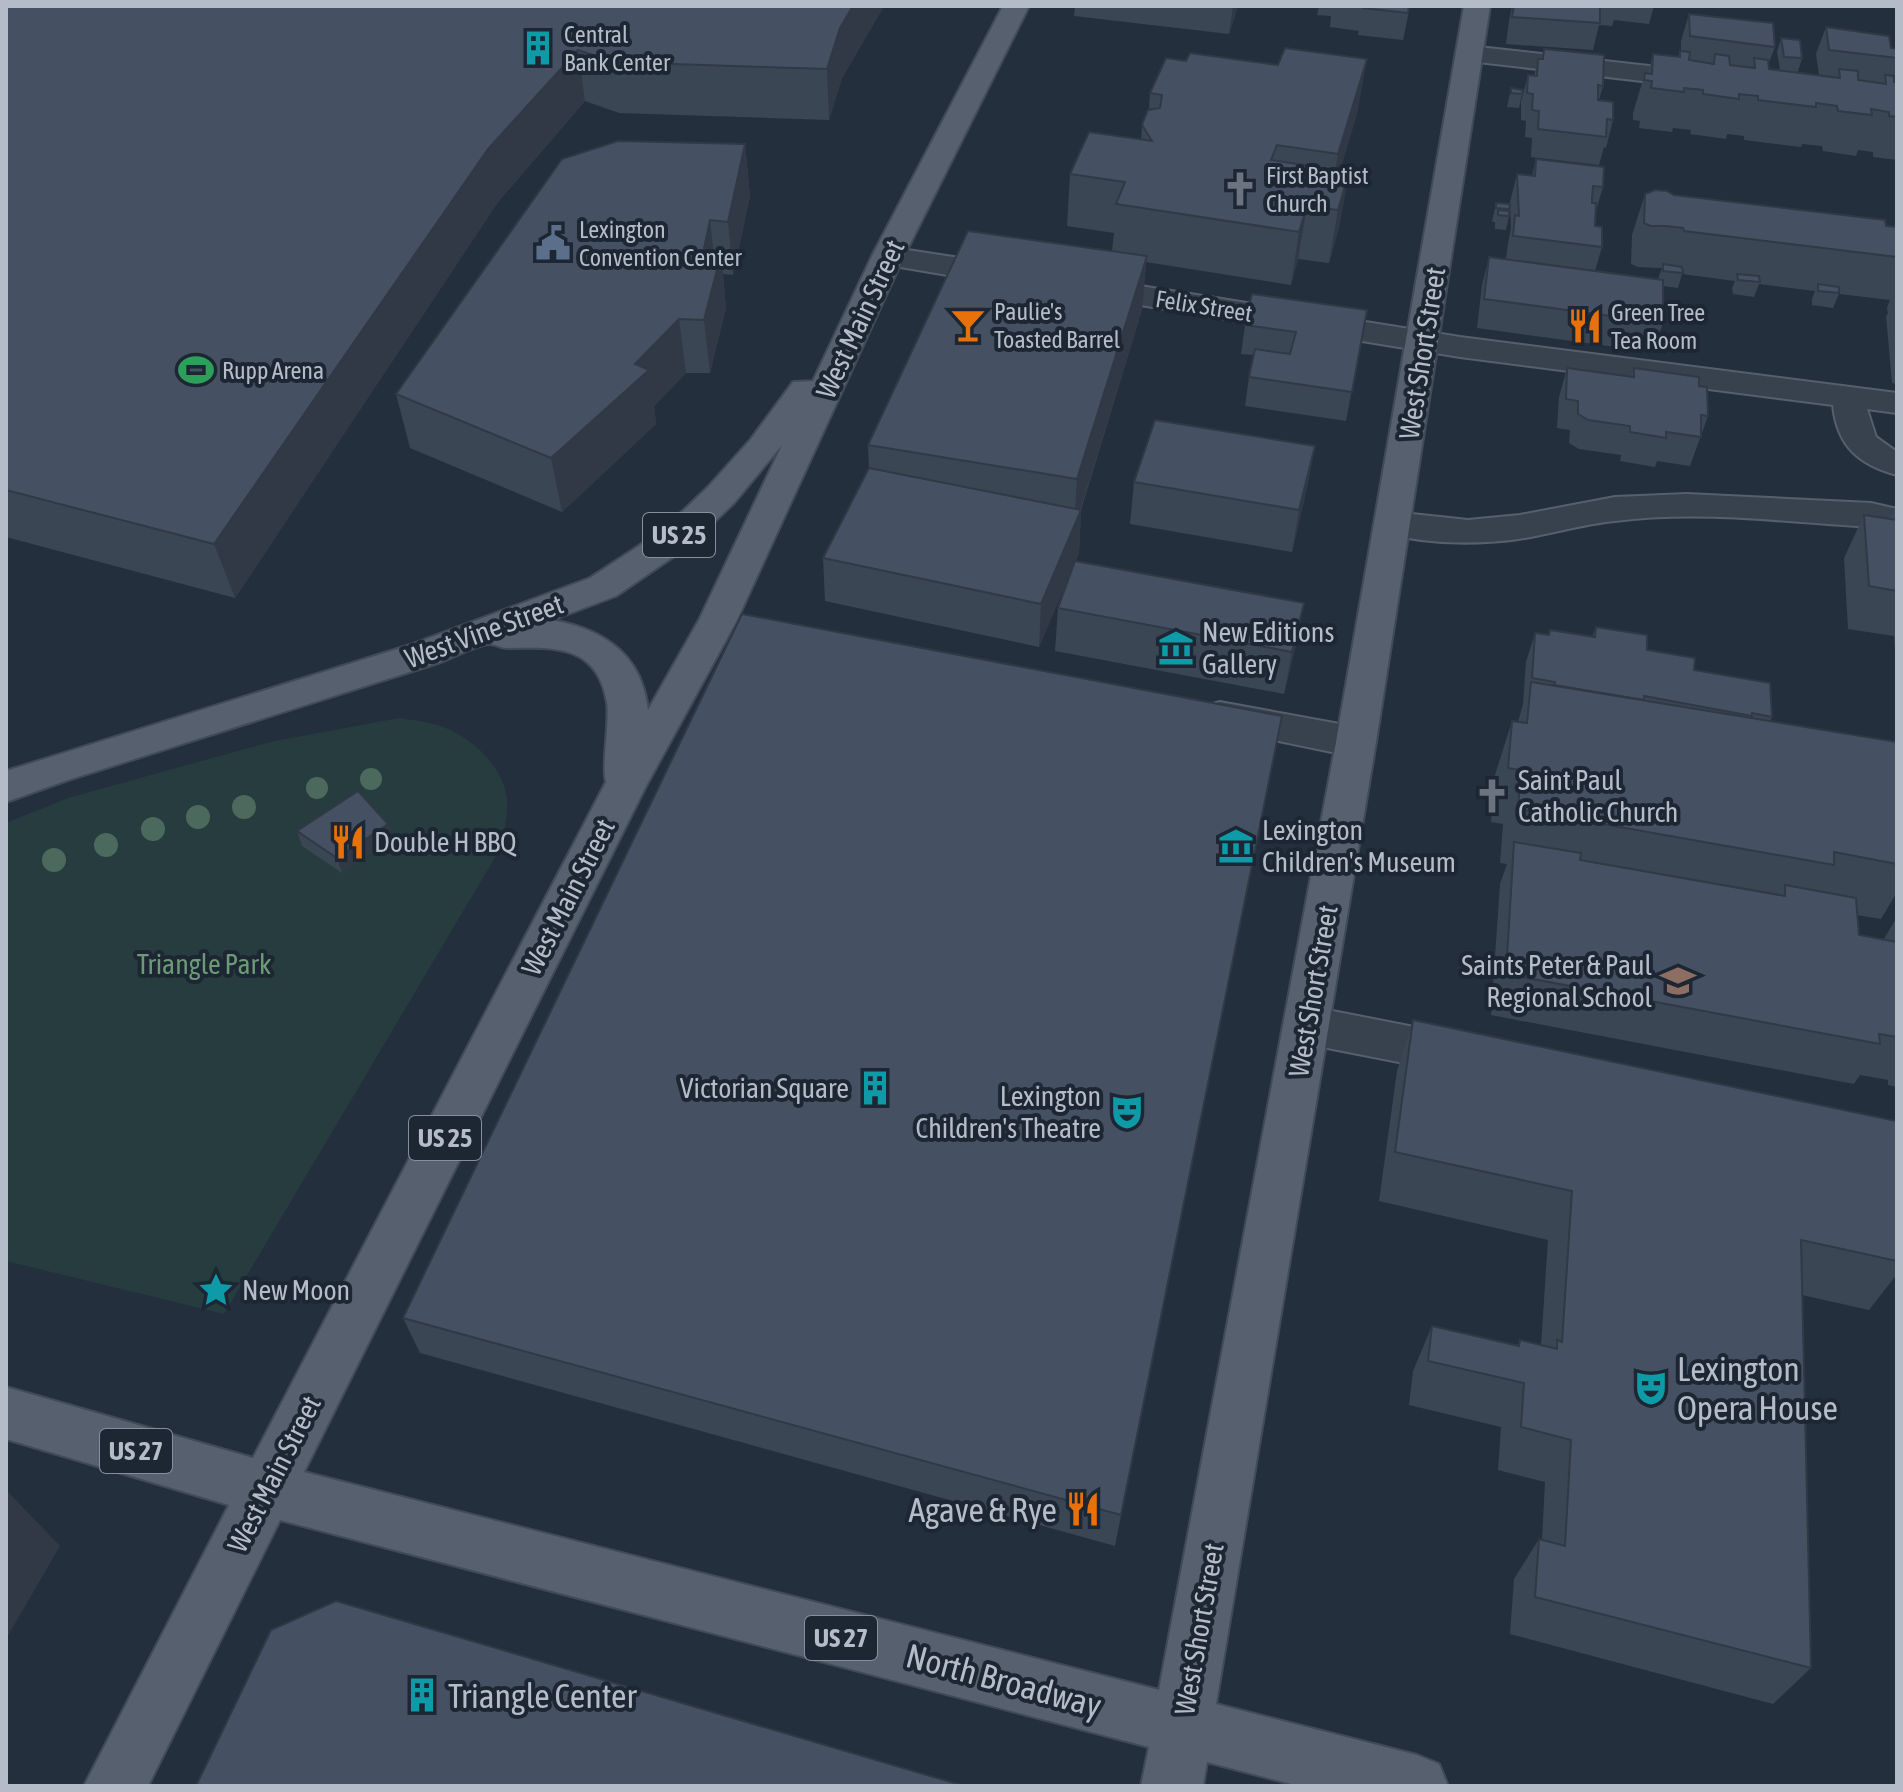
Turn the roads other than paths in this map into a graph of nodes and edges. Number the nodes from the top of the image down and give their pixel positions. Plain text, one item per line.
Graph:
1 (1016, 6) edge
2 (1477, 6) edge
3 (1470, 54) junction
4 (1727, 83) edge
5 (888, 256) junction
6 (859, 317) junction
7 (1424, 340) junction
8 (1849, 397) junction
9 (1897, 403) edge
10 (1897, 464) edge
11 (1897, 521) edge
12 (1393, 524) junction
13 (718, 620) junction
14 (759, 628) edge
15 (424, 654) junction
16 (1184, 709) edge
17 (1356, 742) junction
18 (6, 787) edge
19 (624, 788) junction
20 (1307, 1025) junction
21 (1510, 1065) edge
22 (6, 1413) edge
23 (266, 1489) junction
24 (1181, 1726) junction
25 (115, 1786) edge
26 (1172, 1786) edge
27 (1417, 1786) edge

1 - 5 main road, West Main Street / US 25
2 - 3 main road, West Short Street
3 - 4 street
3 - 7 main road, West Short Street
5 - 6 main road, West Main Street / US 25
5 - 7 street, Felix Street
6 - 13 main road, West Main Street / US 25
6 - 15 main road, West Vine Street / US 25
7 - 8 street, Felix Street
7 - 12 main road, West Short Street
8 - 9 street, Felix Street
8 - 10 street
11 - 12 street
12 - 17 main road, West Short Street
13 - 14 street
13 - 19 main road, West Main Street / US 25
15 - 18 main road, West Vine Street / US 25
15 - 19 main road
16 - 17 street
17 - 20 main road, West Short Street
19 - 23 main road, West Main Street / US 25
20 - 21 street
20 - 24 main road, West Short Street
22 - 23 main road, US 27
23 - 24 main road, North Broadway / US 27
23 - 25 main road, West Main Street / US 25
24 - 26 main road, West Short Street
24 - 27 main road, North Broadway / US 27

